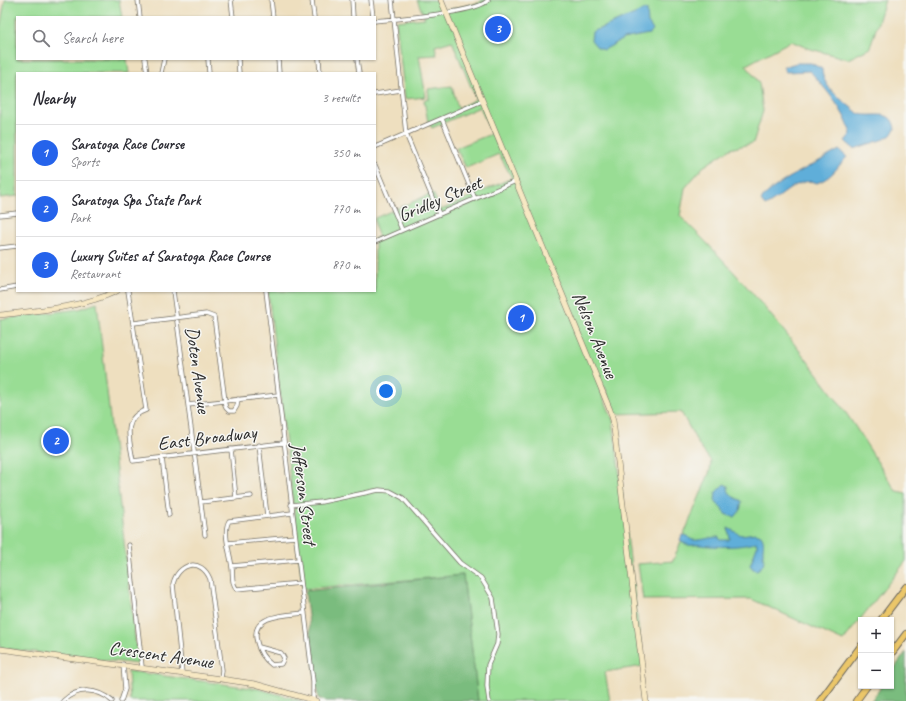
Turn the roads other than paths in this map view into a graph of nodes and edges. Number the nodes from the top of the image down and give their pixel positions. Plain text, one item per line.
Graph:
1 (138, 0) edge
2 (230, 0) edge
3 (271, 0) edge
4 (312, 0) edge
5 (352, 0) edge
6 (371, 0) edge
7 (392, 0) edge
8 (441, 0) edge
9 (488, 0) edge
10 (446, 13) junction
11 (140, 16) edge
12 (233, 16) edge
13 (273, 16) edge
14 (314, 16) edge
15 (353, 16) edge
16 (373, 16) edge
17 (394, 19) junction
18 (376, 21) edge
19 (145, 60) edge
20 (164, 60) edge
21 (208, 60) edge
22 (238, 60) edge
23 (278, 60) edge
24 (319, 60) edge
25 (357, 60) edge
26 (147, 72) edge
27 (161, 72) edge
28 (209, 72) edge
29 (239, 72) edge
30 (279, 72) edge
31 (320, 72) edge
32 (359, 72) edge
33 (401, 90) junction
34 (376, 94) edge
35 (482, 101) junction
36 (442, 119) junction
37 (406, 134) junction
38 (376, 147) edge
39 (376, 167) edge
40 (516, 181) junction
41 (474, 199) junction
42 (16, 213) edge
43 (438, 214) junction
44 (0, 215) edge
45 (402, 230) junction
46 (376, 242) edge
47 (16, 246) edge
48 (0, 248) edge
49 (16, 288) edge
50 (0, 290) edge
51 (115, 292) edge
52 (128, 292) edge
53 (173, 292) edge
54 (266, 292) edge
55 (0, 311) edge
56 (0, 314) edge
57 (176, 317) junction
58 (134, 323) junction
59 (278, 395) junction
60 (238, 399) junction
61 (225, 401) junction
62 (188, 405) junction
63 (283, 443) junction
64 (259, 445) junction
65 (231, 449) junction
66 (195, 453) junction
67 (162, 458) junction
68 (252, 496) dead end
69 (236, 498) junction
70 (201, 502) junction
71 (291, 505) junction
72 (292, 513) junction
73 (169, 515) dead end
74 (267, 516) junction
75 (205, 535) dead end
76 (295, 537) junction
77 (228, 543) junction
78 (129, 545) dead end
79 (298, 560) junction
80 (232, 566) junction
81 (301, 583) junction
82 (906, 587) edge
83 (305, 613) junction
84 (883, 617) edge
85 (906, 634) edge
86 (259, 647) junction
87 (0, 649) edge
88 (858, 650) edge
89 (892, 653) edge
90 (123, 664) junction
91 (142, 667) junction
92 (182, 673) junction
93 (221, 679) junction
94 (865, 689) edge
95 (314, 700) edge
96 (63, 701) edge
97 (112, 701) edge
98 (121, 701) edge
99 (489, 701) edge
100 (646, 701) edge
101 (820, 701) edge
102 (856, 701) edge

1 - 11 street
2 - 12 street
3 - 13 street
4 - 14 street
5 - 15 street
6 - 16 street
7 - 17 street
8 - 10 street, Nelson Avenue
9 - 10 street
10 - 17 street
10 - 35 street, Nelson Avenue
17 - 18 street
17 - 33 street
19 - 26 street
20 - 27 street
21 - 28 street
22 - 29 street
23 - 30 street
24 - 31 street
25 - 32 street
33 - 34 street
33 - 37 street
35 - 36 street
35 - 40 street, Nelson Avenue
36 - 37 street
36 - 41 street
37 - 38 street
37 - 43 street
39 - 45 street
40 - 41 street, Gridley Street
40 - 100 street, Nelson Avenue
41 - 43 street, Gridley Street
42 - 44 street
43 - 45 street, Gridley Street
45 - 46 street, Gridley Street
47 - 48 street
49 - 50 street
51 - 56 street
52 - 58 street
53 - 57 street, Doten Avenue
54 - 59 street, Jefferson Street
55 - 56 street
57 - 58 street
57 - 61 street
57 - 62 street, Doten Avenue
58 - 67 street, East Broadway
59 - 60 street
59 - 63 street, Jefferson Street
60 - 61 street
60 - 61 street
61 - 62 street
62 - 66 street, Doten Avenue
63 - 64 street, East Broadway
63 - 71 street, Jefferson Street
64 - 65 street, East Broadway
64 - 74 street
65 - 66 street, East Broadway
65 - 69 street
66 - 67 street, East Broadway
66 - 70 street, Doten Avenue
67 - 73 street
68 - 69 street
69 - 70 street
70 - 75 street, Doten Avenue
71 - 72 street, Jefferson Street
71 - 99 street
72 - 74 street
72 - 76 street, Jefferson Street
74 - 77 street
76 - 77 street
76 - 79 street, Jefferson Street
77 - 80 street
78 - 91 street
79 - 80 street
79 - 81 street, Jefferson Street
80 - 81 street
81 - 83 street, Jefferson Street
82 - 84 highway
83 - 86 street
83 - 95 street, Jefferson Street
85 - 89 highway
86 - 86 street
87 - 90 street, Crescent Avenue
88 - 101 highway
90 - 91 street, Crescent Avenue
90 - 98 street
91 - 92 street, Crescent Avenue
92 - 93 street, Crescent Avenue
92 - 93 street
93 - 95 street, Crescent Avenue
94 - 102 highway
96 - 97 street

